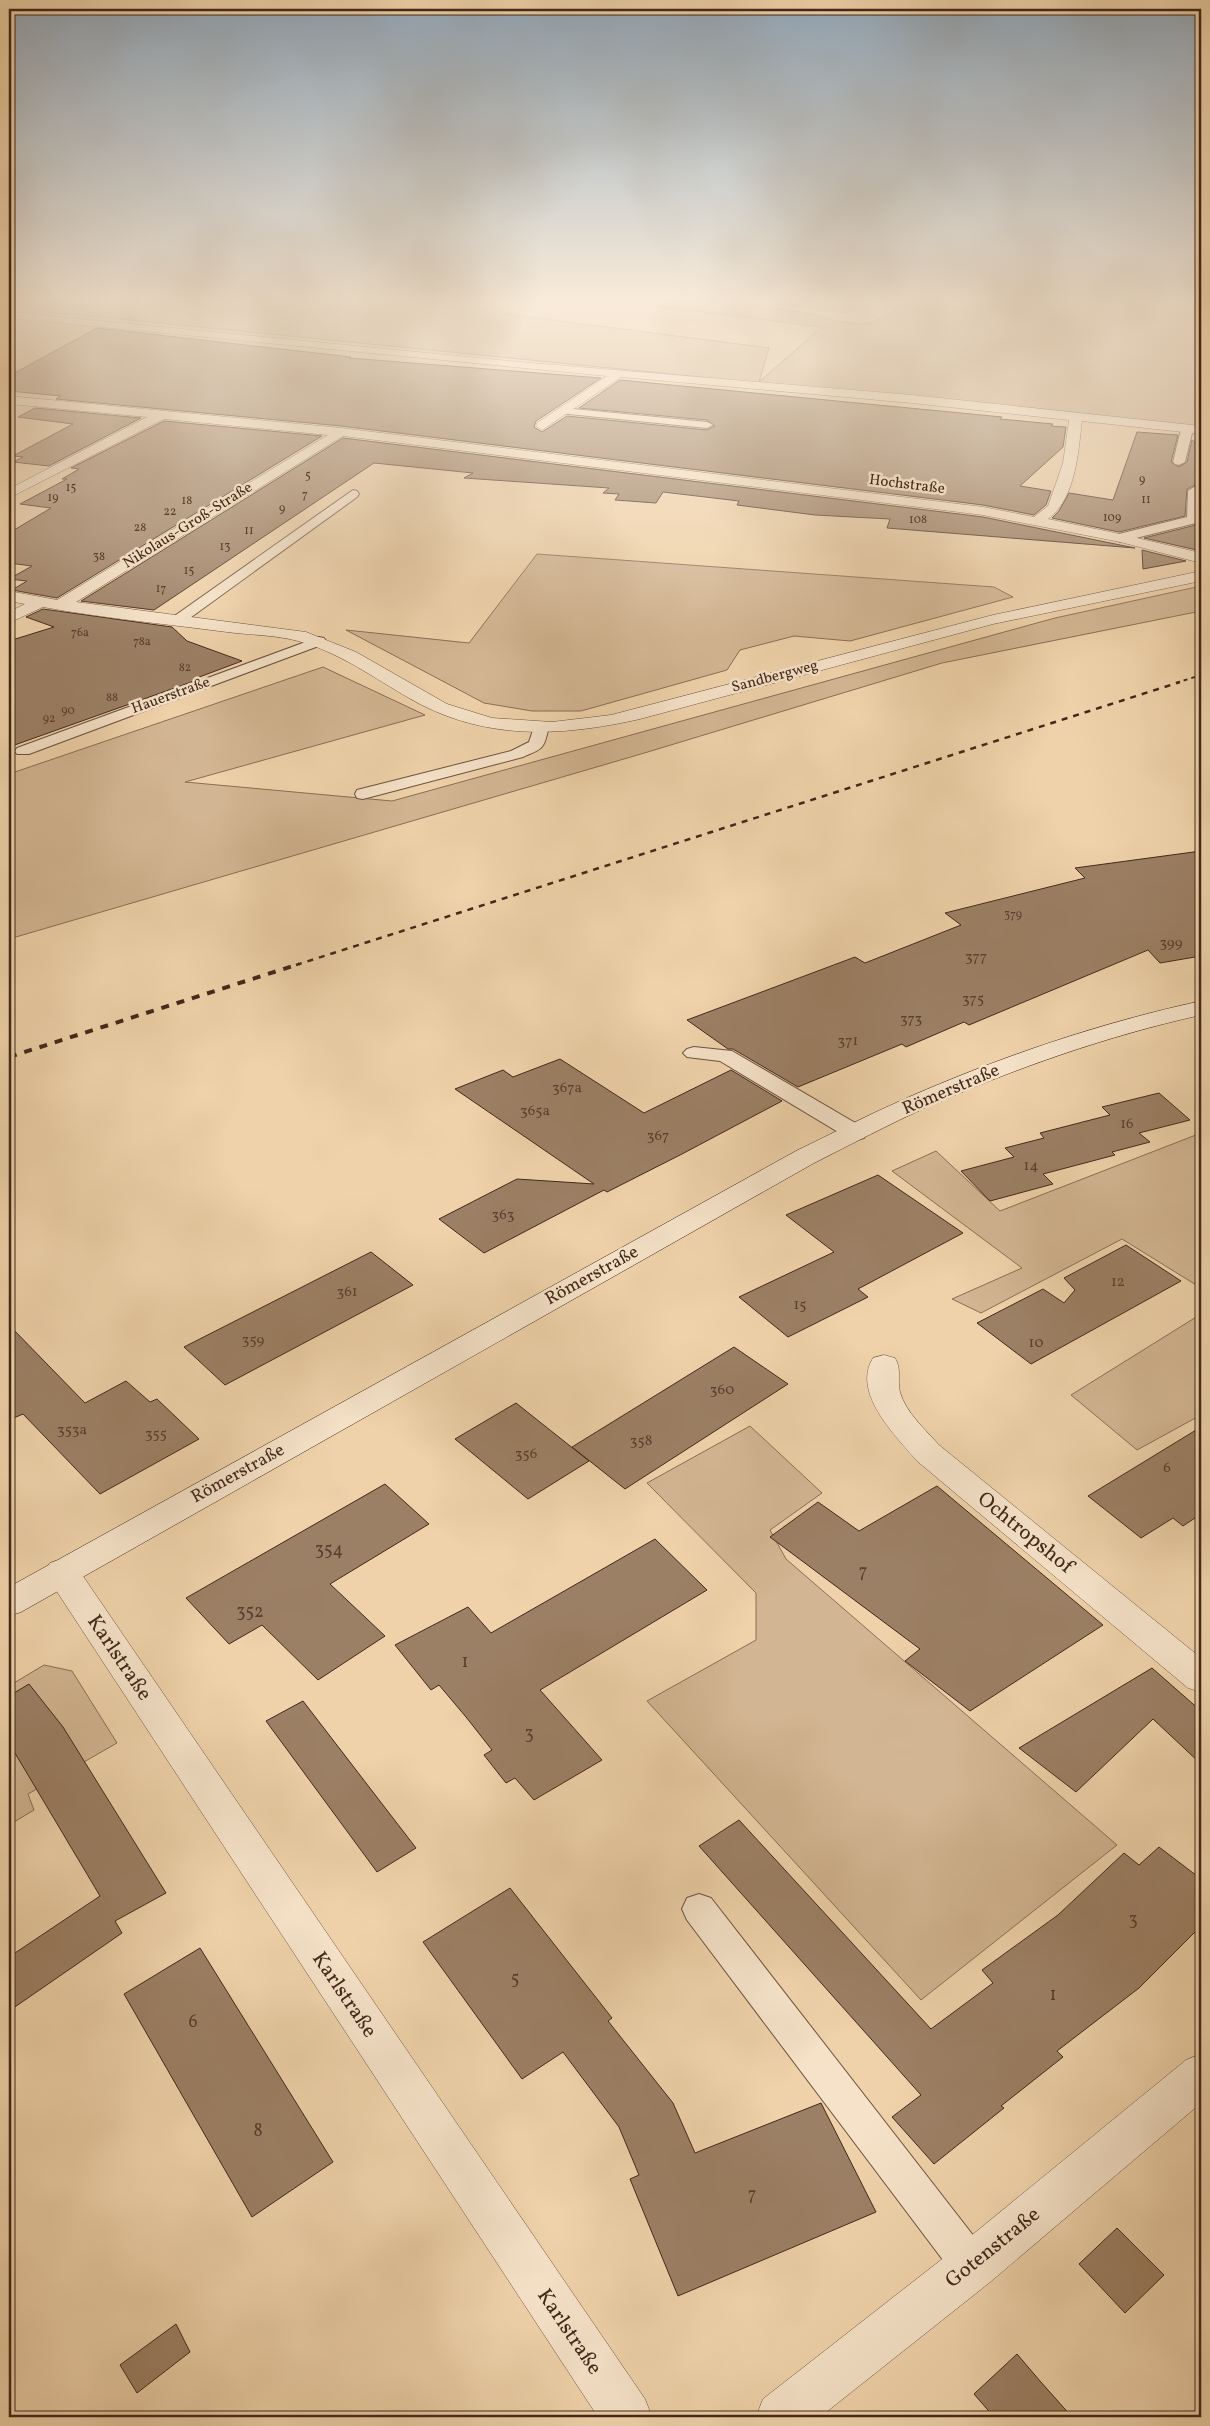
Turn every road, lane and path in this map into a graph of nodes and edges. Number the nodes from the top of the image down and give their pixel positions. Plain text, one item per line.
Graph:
1 (132, 411) edge
2 (561, 411) edge
3 (575, 411) edge
4 (1017, 411) edge
5 (163, 414) junction
6 (1076, 418) junction
7 (707, 425) dead end
8 (542, 426) dead end
9 (1187, 429) junction
10 (1201, 430) edge
11 (341, 432) junction
12 (1179, 462) dead end
13 (1194, 491) dead end
14 (9, 494) edge
15 (353, 494) dead end
16 (1038, 520) junction
17 (1120, 538) junction
18 (1201, 558) edge
19 (1201, 576) edge
20 (9, 596) edge
21 (40, 602) junction
22 (60, 605) junction
23 (9, 618) edge
24 (178, 620) junction
25 (319, 641) junction
26 (540, 730) junction
27 (23, 751) dead end
28 (363, 794) dead end
29 (1201, 1008) edge
30 (694, 1053) dead end
31 (856, 1133) junction
32 (884, 1365) dead end
33 (62, 1572) junction
34 (9, 1603) edge
35 (1201, 1678) edge
36 (699, 1909) dead end
37 (1201, 2075) edge
38 (972, 2266) junction
39 (626, 2417) edge
40 (781, 2417) edge

1 - 5 street, Hochstraße
2 - 8 street
3 - 7 lane
4 - 6 street
5 - 11 street, Hochstraße
5 - 14 street
6 - 9 street
6 - 16 street
9 - 10 street
9 - 12 lane
11 - 16 street, Hochstraße
11 - 22 street, Nikolaus-Groß-Straße
13 - 17 lane
15 - 24 lane
16 - 17 street, Hochstraße
17 - 18 street, Hochstraße
19 - 26 street, Sandbergweg
20 - 21 street
21 - 22 street
21 - 23 street
22 - 24 street
24 - 25 street
25 - 26 street
25 - 27 lane, Hauerstraße
26 - 28 lane
29 - 31 street, Römerstraße
30 - 31 lane
31 - 33 street, Römerstraße
32 - 35 street, Ochtropshof
33 - 34 street, Römerstraße
33 - 39 street, Karlstraße
36 - 38 lane
37 - 38 street, Gotenstraße
38 - 40 street, Gotenstraße

